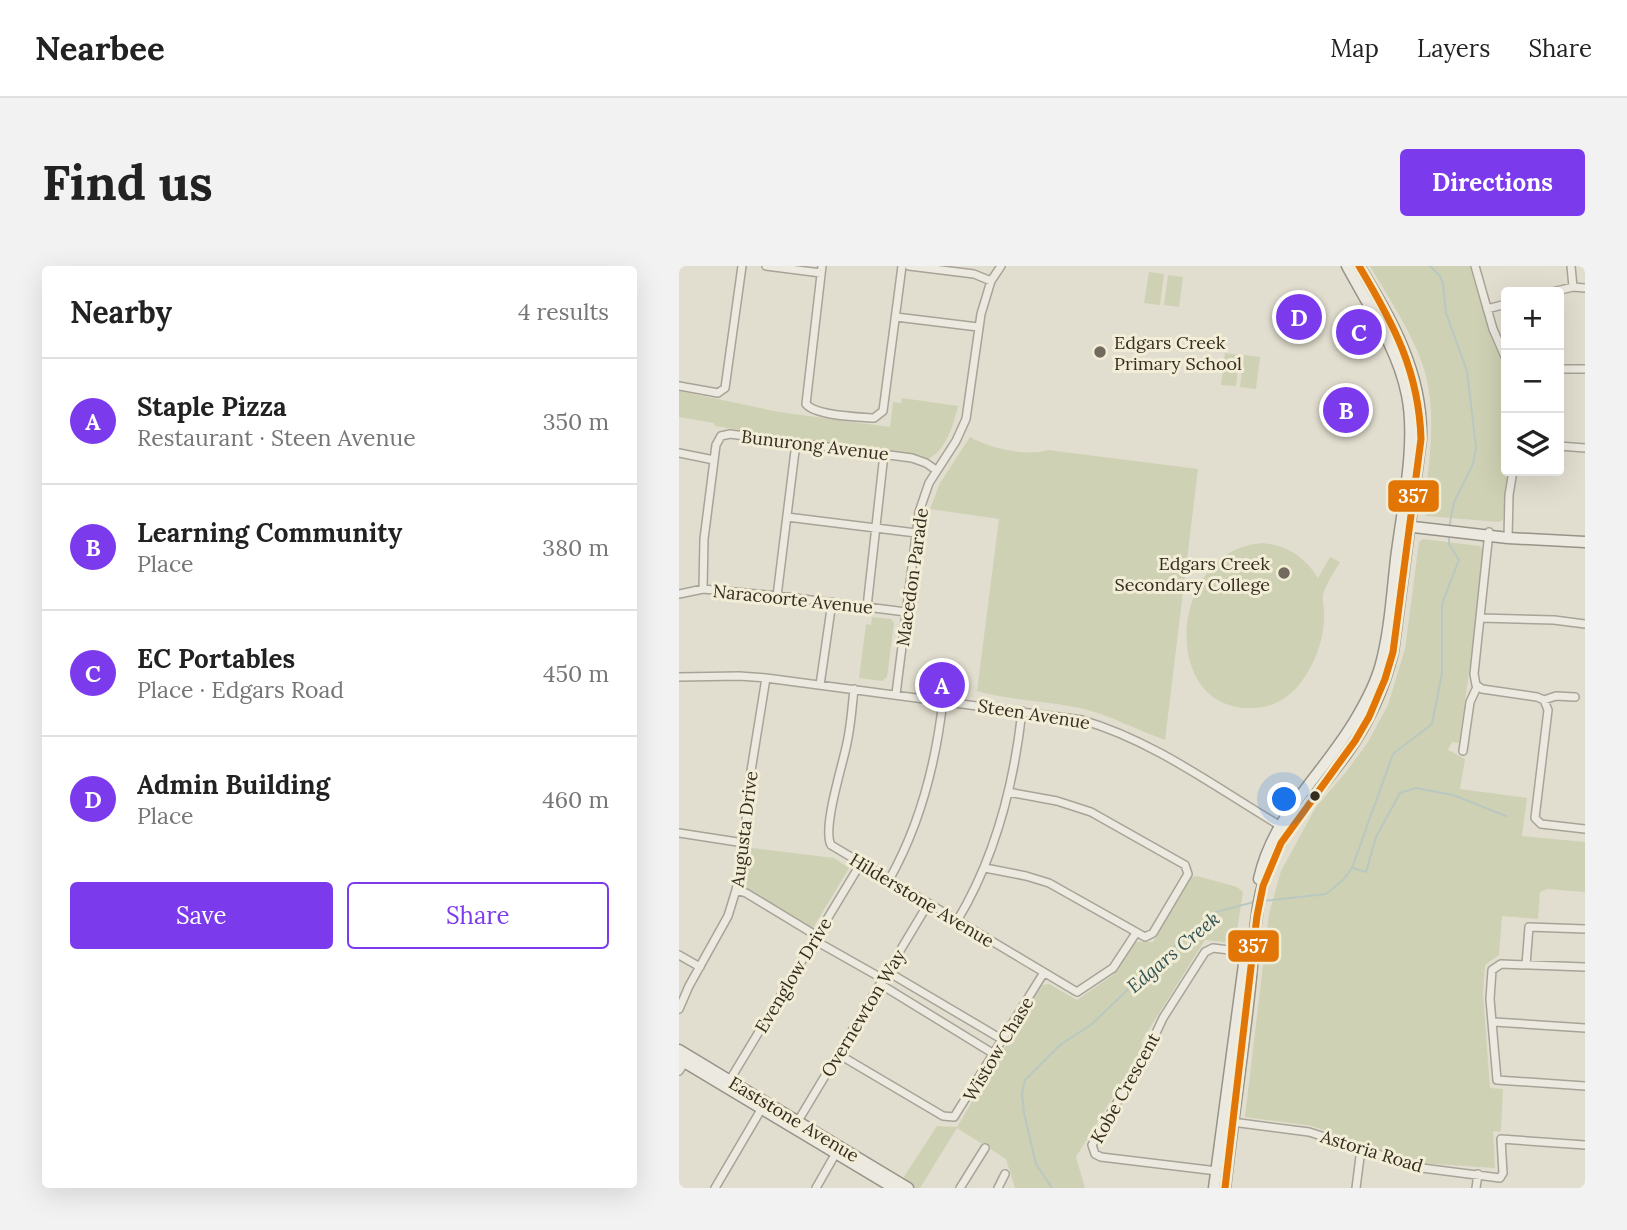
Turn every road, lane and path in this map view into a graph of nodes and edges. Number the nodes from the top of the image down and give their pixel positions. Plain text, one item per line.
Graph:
1 (742, 266) edge
2 (766, 266) edge
3 (902, 266) edge
4 (909, 266) edge
5 (1001, 266) edge
6 (1347, 266) edge
7 (1359, 266) edge
8 (1475, 266) edge
9 (1570, 266) edge
10 (822, 270) edge
11 (991, 281) junction
12 (1573, 288) junction
13 (1585, 288) edge
14 (1564, 290) edge
15 (1501, 305) edge
16 (1487, 309) junction
17 (896, 317) junction
18 (978, 327) junction
19 (1503, 350) edge
20 (1564, 369) edge
21 (1585, 369) edge
22 (679, 386) edge
23 (796, 443) junction
24 (1564, 446) edge
25 (1585, 448) edge
26 (679, 453) edge
27 (884, 454) junction
28 (714, 460) junction
29 (936, 470) junction
30 (1512, 476) edge
31 (787, 516) junction
32 (1407, 525) junction
33 (876, 528) junction
34 (916, 533) junction
35 (1489, 533) junction
36 (1508, 535) junction
37 (1585, 536) edge
38 (1585, 542) edge
39 (703, 589) junction
40 (679, 594) edge
41 (777, 596) junction
42 (832, 602) junction
43 (867, 607) junction
44 (906, 612) junction
45 (1481, 618) junction
46 (1585, 624) edge
47 (679, 677) edge
48 (766, 678) junction
49 (820, 685) junction
50 (1477, 687) junction
51 (854, 689) junction
52 (896, 694) junction
53 (1575, 698) dead end
54 (943, 701) junction
55 (1544, 701) junction
56 (1022, 711) junction
57 (1463, 751) dead end
58 (1008, 792) junction
59 (1284, 827) junction
60 (1585, 829) edge
61 (679, 833) edge
62 (744, 843) junction
63 (861, 863) junction
64 (985, 868) junction
65 (889, 880) junction
66 (736, 890) junction
67 (928, 904) junction
68 (1253, 920) junction
69 (957, 921) junction
70 (1585, 929) edge
71 (1136, 933) junction
72 (815, 938) junction
73 (1245, 952) junction
74 (679, 955) edge
75 (1526, 965) junction
76 (699, 967) junction
77 (1585, 967) edge
78 (1043, 974) junction
79 (884, 978) junction
80 (679, 1009) edge
81 (1493, 1022) junction
82 (1585, 1028) edge
83 (1003, 1040) junction
84 (838, 1054) junction
85 (995, 1054) junction
86 (682, 1060) edge
87 (728, 1084) junction
88 (1585, 1086) edge
89 (764, 1105) junction
90 (1228, 1121) junction
91 (796, 1125) junction
92 (1585, 1145) edge
93 (985, 1148) dead end
94 (1361, 1149) junction
95 (838, 1150) junction
96 (1217, 1171) junction
97 (1005, 1174) dead end
98 (1478, 1174) junction
99 (715, 1188) edge
100 (816, 1188) edge
101 (894, 1188) edge
102 (908, 1188) edge
103 (960, 1188) edge
104 (998, 1188) edge
105 (1215, 1188) edge
106 (1225, 1188) edge
107 (1356, 1188) edge
108 (1476, 1188) edge

1 - 22 street
2 - 10 street
3 - 17 street
4 - 11 street
5 - 11 street, Macedon Parade
6 - 32 main road
7 - 32 main road
8 - 16 street
9 - 12 street
10 - 17 street
11 - 18 street, Macedon Parade
12 - 13 street
12 - 14 street
15 - 16 street
16 - 19 street
17 - 18 street
18 - 29 street, Macedon Parade
20 - 21 street
23 - 27 street, Bunurong Avenue
23 - 28 street, Bunurong Avenue
23 - 31 street
24 - 25 street
26 - 28 street
27 - 29 street, Bunurong Avenue
27 - 33 street
28 - 39 street, Bunurong Avenue
29 - 34 street, Macedon Parade
30 - 36 street
31 - 33 street
31 - 41 street
32 - 35 main road
32 - 59 main road
33 - 34 street
33 - 43 street
34 - 44 street, Macedon Parade
35 - 36 main road
35 - 45 street
36 - 37 main road
36 - 38 main road
39 - 40 street, Naracoorte Avenue
39 - 41 street, Naracoorte Avenue
41 - 42 street, Naracoorte Avenue
42 - 43 street, Naracoorte Avenue
42 - 49 street
43 - 44 street, Naracoorte Avenue
44 - 52 street, Macedon Parade
45 - 46 street
45 - 50 street
47 - 48 street, Steen Avenue
48 - 49 street, Steen Avenue
48 - 62 street, Augusta Drive
49 - 51 street, Steen Avenue
50 - 55 street
50 - 57 street
51 - 52 street, Steen Avenue
51 - 63 street, Hilderstone Avenue
52 - 54 street, Steen Avenue
53 - 55 street
54 - 56 street, Steen Avenue
54 - 65 street
55 - 60 street
56 - 58 street
56 - 59 street, Steen Avenue
58 - 64 street
58 - 71 street
59 - 68 main road
61 - 62 street
62 - 66 street, Augusta Drive
63 - 65 street, Hilderstone Avenue
63 - 72 street, Evenglow Drive
64 - 69 street
64 - 71 street
65 - 67 street, Hilderstone Avenue
66 - 72 street
66 - 76 street, Augusta Drive
67 - 69 street, Hilderstone Avenue
67 - 79 street, Overnewton Way
68 - 73 main road
68 - 90 main road
69 - 78 street, Hilderstone Avenue
70 - 75 street
71 - 78 street, Hilderstone Avenue
72 - 79 street
72 - 87 street, Evenglow Drive
73 - 90 main road
73 - 96 street, Kobe Crescent
74 - 76 street
75 - 77 street
75 - 81 street
76 - 80 street, Augusta Drive
78 - 83 street, Wistow Chase
79 - 83 street
79 - 84 street, Overnewton Way
79 - 85 street
81 - 82 street
81 - 88 street
83 - 85 street, Wistow Chase
84 - 85 street, Wistow Chase
84 - 91 street, Overnewton Way
86 - 87 main road, Eaststone Avenue
87 - 89 main road, Eaststone Avenue
89 - 91 main road, Eaststone Avenue
89 - 99 street
90 - 94 street, Astoria Road
90 - 96 main road
90 - 106 main road
91 - 95 main road, Eaststone Avenue
92 - 98 street, Astoria Road
93 - 103 street
94 - 98 street, Astoria Road
94 - 107 street
95 - 100 street
95 - 101 main road, Eaststone Avenue
95 - 102 main road, Eaststone Avenue
96 - 105 main road
97 - 104 street
98 - 108 street

